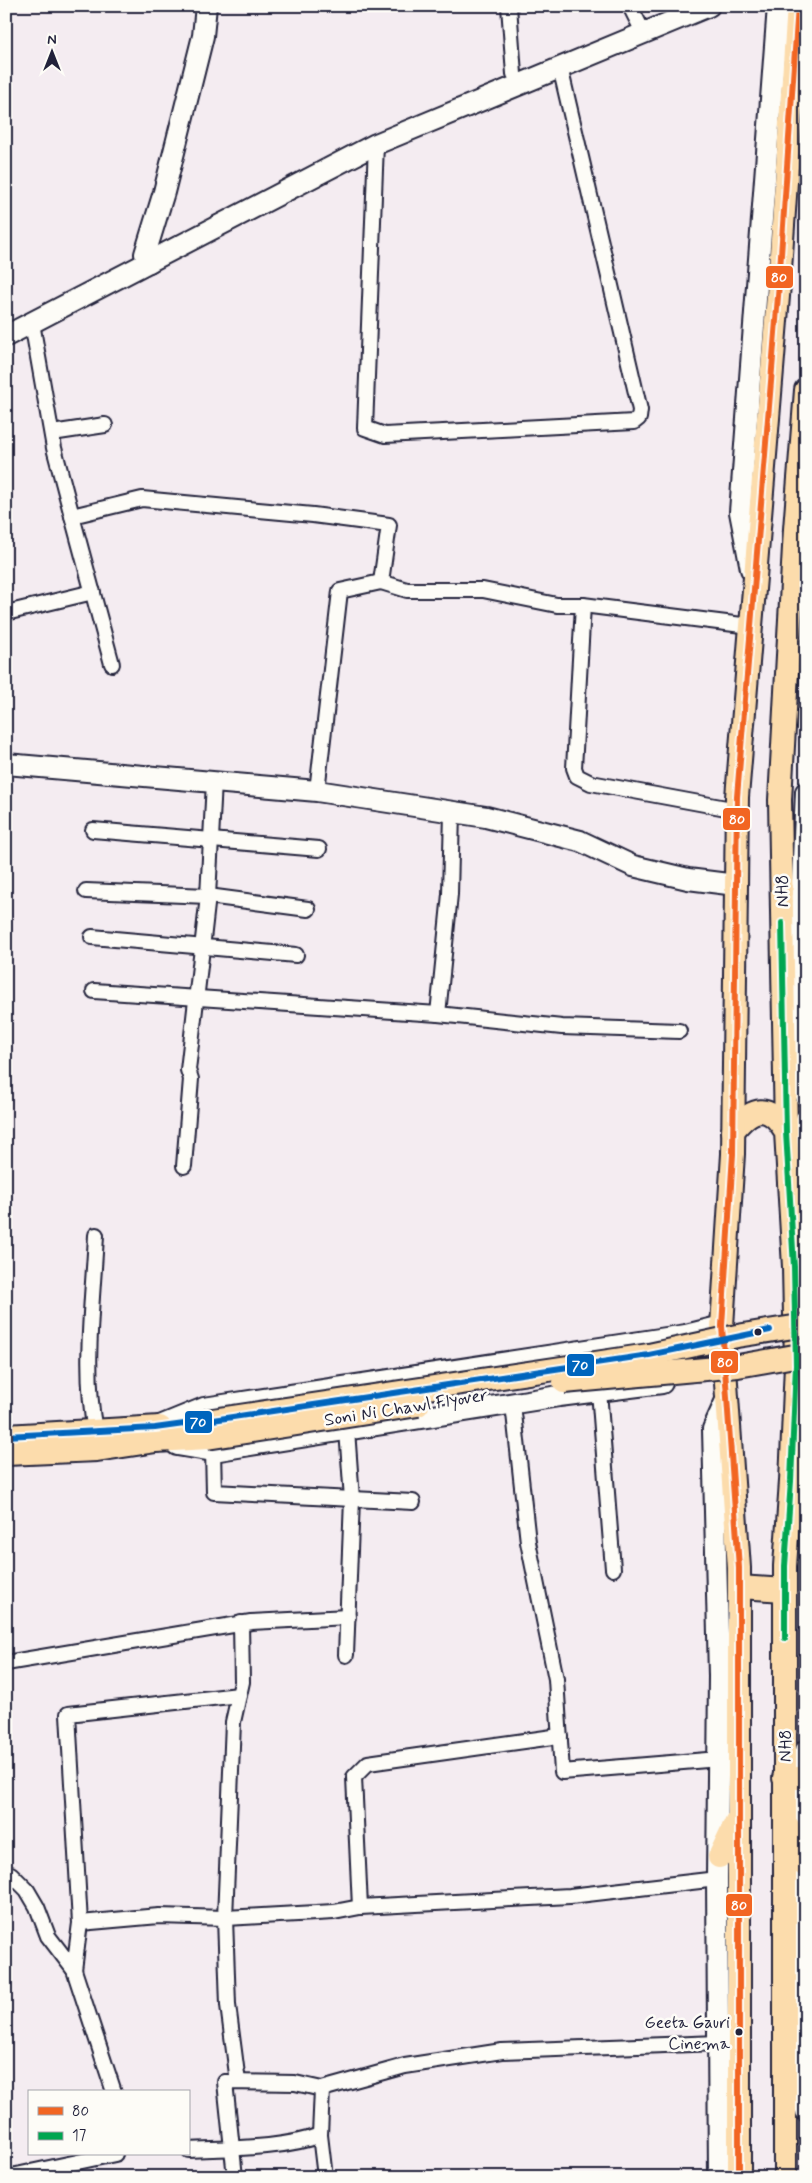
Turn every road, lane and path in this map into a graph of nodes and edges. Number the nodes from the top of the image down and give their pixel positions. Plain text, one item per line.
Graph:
1 (206, 6) edge
2 (509, 6) edge
3 (681, 6) edge
4 (709, 6) edge
5 (778, 6) edge
6 (798, 6) edge
7 (634, 15) edge
8 (560, 67) junction
9 (514, 74) junction
10 (376, 144) junction
11 (147, 258) junction
12 (32, 322) junction
13 (6, 326) edge
14 (6, 336) edge
15 (806, 390) edge
16 (104, 425) dead end
17 (52, 433) junction
18 (72, 516) junction
19 (799, 562) edge
20 (381, 582) junction
21 (754, 583) junction
22 (92, 592) junction
23 (584, 605) junction
24 (6, 613) edge
25 (750, 626) junction
26 (112, 664) dead end
27 (6, 764) edge
28 (214, 782) junction
29 (317, 791) junction
30 (806, 792) edge
31 (736, 810) junction
32 (452, 812) junction
33 (93, 830) dead end
34 (212, 840) junction
35 (319, 849) dead end
36 (804, 869) edge
37 (736, 885) junction
38 (86, 891) dead end
39 (208, 896) junction
40 (308, 909) dead end
41 (92, 937) dead end
42 (203, 945) junction
43 (296, 955) dead end
44 (94, 991) dead end
45 (197, 999) junction
46 (438, 1014) junction
47 (679, 1030) dead end
48 (806, 1097) edge
49 (806, 1119) edge
50 (733, 1131) junction
51 (786, 1132) junction
52 (184, 1166) dead end
53 (790, 1206) junction
54 (96, 1235) dead end
55 (802, 1312) edge
56 (722, 1326) junction
57 (802, 1360) edge
58 (727, 1388) junction
59 (599, 1391) junction
60 (794, 1391) junction
61 (513, 1404) junction
62 (806, 1427) edge
63 (346, 1430) junction
64 (95, 1431) junction
65 (156, 1435) junction
66 (6, 1436) edge
67 (209, 1437) junction
68 (6, 1454) edge
69 (352, 1499) junction
70 (413, 1502) dead end
71 (613, 1569) dead end
72 (739, 1587) junction
73 (785, 1590) junction
74 (348, 1618) junction
75 (241, 1623) junction
76 (346, 1655) dead end
77 (6, 1664) edge
78 (239, 1695) junction
79 (560, 1736) junction
80 (806, 1750) edge
81 (719, 1759) junction
82 (795, 1778) edge
83 (739, 1816) junction
84 (785, 1821) junction
85 (804, 1865) junction
86 (718, 1868) junction
87 (6, 1874) edge
88 (360, 1907) junction
89 (225, 1918) junction
90 (80, 1924) junction
91 (74, 1970) junction
92 (805, 2036) edge
93 (719, 2043) junction
94 (238, 2082) junction
95 (322, 2089) junction
96 (113, 2090) edge
97 (806, 2111) edge
98 (320, 2135) junction
99 (232, 2148) junction
100 (190, 2150) edge
101 (106, 2156) edge
102 (7, 2177) edge
103 (235, 2177) edge
104 (325, 2177) edge
105 (719, 2177) edge
106 (739, 2177) edge
107 (785, 2177) edge

1 - 11 street
2 - 9 street
3 - 7 street
4 - 8 street
5 - 21 street
6 - 21 main road
7 - 9 street
8 - 10 street
8 - 10 street
9 - 11 street
10 - 11 street
11 - 12 street
11 - 13 street
12 - 14 street
12 - 17 street
15 - 19 main road, NH8
16 - 17 street
17 - 18 street
18 - 20 street
18 - 22 street
19 - 51 main road, NH8
20 - 23 street
20 - 29 street
21 - 25 main road
22 - 24 street
22 - 26 street
23 - 25 street
23 - 31 street
25 - 31 main road
27 - 28 street
28 - 29 street
28 - 34 street
29 - 32 street
30 - 36 street
31 - 37 main road
32 - 37 street
32 - 46 street
33 - 34 street
34 - 35 street
34 - 39 street
36 - 48 street
37 - 50 main road
38 - 39 street
39 - 40 street
39 - 42 street
41 - 42 street
42 - 43 street
42 - 45 street
44 - 45 street
45 - 46 street
45 - 52 street
46 - 47 street
49 - 53 street
50 - 51 main road
50 - 56 main road
51 - 53 main road, NH8
53 - 55 main road, NH8
54 - 64 street
55 - 57 main road, NH8
55 - 67 main road, Soni Ni Chawl Flyover, bridge
56 - 58 main road
56 - 65 street
57 - 60 main road, NH8
57 - 67 main road, Soni Ni Chawl Flyover, bridge
58 - 59 street
58 - 72 main road
58 - 81 street
59 - 61 street
59 - 71 street
60 - 62 street
60 - 73 main road, NH8
61 - 63 street
61 - 79 street
63 - 67 street
63 - 69 street
64 - 65 main road
64 - 66 main road
65 - 67 main road, Soni Ni Chawl Flyover
65 - 68 main road
67 - 69 street
69 - 70 street
69 - 74 street
72 - 73 main road
72 - 83 main road
73 - 82 main road, NH8
74 - 75 street
74 - 76 street
75 - 77 street
75 - 78 street
78 - 89 street
78 - 90 street
79 - 81 street
79 - 88 street
80 - 82 street
81 - 86 street
82 - 84 main road, NH8
82 - 85 street
83 - 86 main road
83 - 106 main road
84 - 85 main road
84 - 107 main road, NH8
85 - 92 street
86 - 88 street
86 - 93 street
87 - 91 street
88 - 89 street
89 - 90 street
89 - 94 street
90 - 91 street
91 - 96 street
92 - 97 street
93 - 95 street
93 - 105 street
94 - 95 street
94 - 99 street
95 - 98 street
98 - 99 street
98 - 104 street
99 - 100 street
99 - 103 street
101 - 102 street

